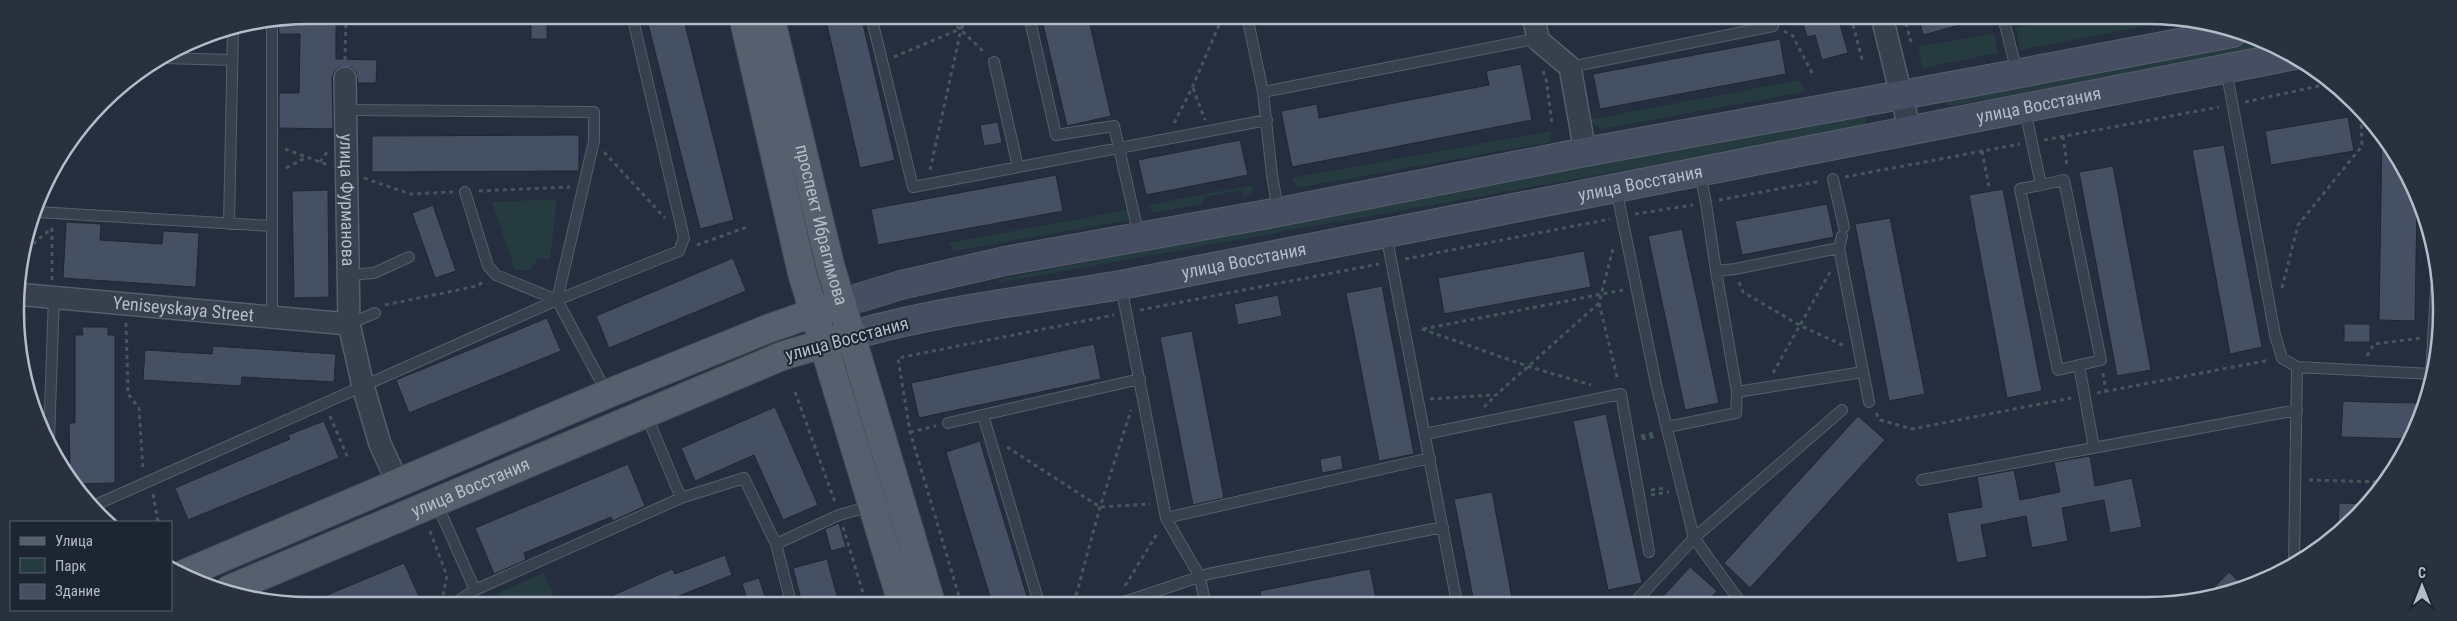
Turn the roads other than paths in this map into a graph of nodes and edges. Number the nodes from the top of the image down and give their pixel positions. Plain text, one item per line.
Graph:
1 (634, 24) edge
2 (745, 24) edge
3 (772, 24) edge
4 (873, 24) edge
5 (1030, 24) edge
6 (1249, 24) edge
7 (1533, 24) edge
8 (1759, 24) edge
9 (1884, 24) edge
10 (2005, 24) edge
11 (272, 26) edge
12 (233, 35) edge
13 (2223, 35) edge
14 (1534, 41) junction
15 (174, 58) edge
16 (2282, 58) edge
17 (232, 60) junction
18 (994, 62) road end
19 (1570, 67) junction
20 (2226, 68) junction
21 (2018, 73) junction
22 (345, 78) road end
23 (1263, 92) junction
24 (1902, 94) junction
25 (2025, 109) junction
26 (344, 110) junction
27 (1267, 120) junction
28 (1910, 132) junction
29 (1118, 148) junction
30 (1585, 152) junction
31 (1018, 167) junction
32 (1699, 170) junction
33 (1833, 179) road end
34 (2041, 185) junction
35 (1616, 187) junction
36 (465, 192) dead end
37 (41, 212) edge
38 (1279, 212) junction
39 (229, 224) junction
40 (272, 226) junction
41 (1386, 232) junction
42 (1140, 237) junction
43 (1839, 251) junction
44 (409, 257) dead end
45 (1005, 261) junction
46 (1716, 271) junction
47 (348, 275) junction
48 (1121, 285) junction
49 (56, 290) junction
50 (24, 293) edge
51 (557, 300) junction
52 (1018, 302) junction
53 (842, 303) junction
54 (814, 312) junction
55 (375, 313) road end
56 (272, 315) junction
57 (349, 324) junction
58 (853, 335) junction
59 (824, 344) junction
60 (2079, 365) junction
61 (2297, 367) junction
62 (1863, 372) junction
63 (2426, 374) edge
64 (1140, 379) junction
65 (363, 386) junction
66 (1737, 392) junction
67 (607, 394) junction
68 (1869, 402) dead end
69 (1842, 410) dead end
70 (2297, 410) junction
71 (646, 413) junction
72 (983, 415) junction
73 (948, 423) road end
74 (50, 429) edge
75 (1668, 430) junction
76 (1425, 434) junction
77 (2094, 448) junction
78 (1430, 458) junction
79 (1922, 480) dead end
80 (398, 483) junction
81 (681, 498) junction
82 (436, 501) junction
83 (99, 504) edge
84 (873, 506) junction
85 (1166, 518) junction
86 (1443, 527) junction
87 (1694, 538) junction
88 (776, 544) junction
89 (1648, 552) dead end
90 (2294, 556) edge
91 (191, 571) edge
92 (1200, 577) junction
93 (235, 587) edge
94 (475, 590) junction
95 (464, 597) edge
96 (789, 597) edge
97 (900, 597) edge
98 (929, 597) edge
99 (1037, 597) edge
100 (1141, 597) edge
101 (1204, 597) edge
102 (1457, 597) edge
103 (1640, 597) edge
104 (1737, 597) edge

1 - 51 lane
2 - 54 main road, проспект Ибрагимова
3 - 53 main road, проспект Ибрагимова
4 - 31 lane
5 - 29 lane
6 - 23 lane
7 - 14 street
8 - 19 lane
9 - 24 street
10 - 21 lane
11 - 40 lane
12 - 17 lane
13 - 21 main road, улица Восстания
14 - 19 street
14 - 23 lane
15 - 17 lane
16 - 20 main road, улица Восстания
17 - 39 lane
18 - 31 lane
19 - 30 street
20 - 25 main road, улица Восстания
20 - 61 lane
21 - 24 main road, улица Восстания
22 - 26 street, улица Фурманова
23 - 27 lane
24 - 28 street
24 - 30 main road, улица Восстания
25 - 28 main road, улица Восстания
25 - 34 lane
26 - 47 street, улица Фурманова
26 - 51 lane
27 - 29 lane
27 - 38 lane
28 - 32 main road, улица Восстания
29 - 31 lane
29 - 42 lane
30 - 38 main road, улица Восстания
32 - 35 main road, улица Восстания
32 - 46 lane
33 - 43 lane
34 - 60 lane
34 - 60 lane
35 - 41 main road, улица Восстания
35 - 75 lane
36 - 51 lane
37 - 39 lane
38 - 42 main road, улица Восстания
39 - 40 lane
40 - 56 lane
41 - 48 main road, улица Восстания
41 - 76 lane
42 - 45 main road, улица Восстания
43 - 46 lane
43 - 62 lane
44 - 47 lane
45 - 52 main road
45 - 53 main road, улица Восстания
46 - 66 lane
47 - 57 street, улица Фурманова
48 - 52 main road, улица Восстания
48 - 64 lane
49 - 50 street, Yeniseyskaya Street
49 - 56 street, Yeniseyskaya Street
49 - 74 lane
51 - 65 lane
51 - 67 lane
52 - 58 main road, улица Восстания
53 - 54 main road, улица Восстания
53 - 58 main road, проспект Ибрагимова
54 - 59 main road, проспект Ибрагимова
54 - 67 main road, улица Восстания
55 - 57 lane
56 - 57 street, Yeniseyskaya Street
57 - 65 street, улица Фурманова
58 - 59 main road, улица Восстания
58 - 98 main road, проспект Ибрагимова
59 - 71 main road, улица Восстания
59 - 84 main road, проспект Ибрагимова
60 - 77 lane
61 - 63 lane
61 - 70 lane
62 - 66 lane
62 - 68 lane
64 - 72 lane
64 - 85 lane
65 - 80 street, улица Фурманова
65 - 83 lane
66 - 75 lane
67 - 80 main road, улица Восстания
69 - 87 lane
70 - 77 lane
70 - 90 lane
71 - 81 lane
71 - 82 main road, улица Восстания
72 - 73 lane
72 - 99 lane
75 - 87 lane
76 - 78 lane
76 - 89 lane
77 - 79 lane
78 - 85 lane
78 - 86 lane
80 - 91 main road, улица Восстания
81 - 88 lane
81 - 94 lane
82 - 93 main road, улица Восстания
82 - 94 lane
84 - 88 lane
84 - 97 main road, проспект Ибрагимова
85 - 92 lane
86 - 92 lane
86 - 102 lane
87 - 103 lane
87 - 104 lane
88 - 96 lane
92 - 100 lane
92 - 101 lane
94 - 95 lane

